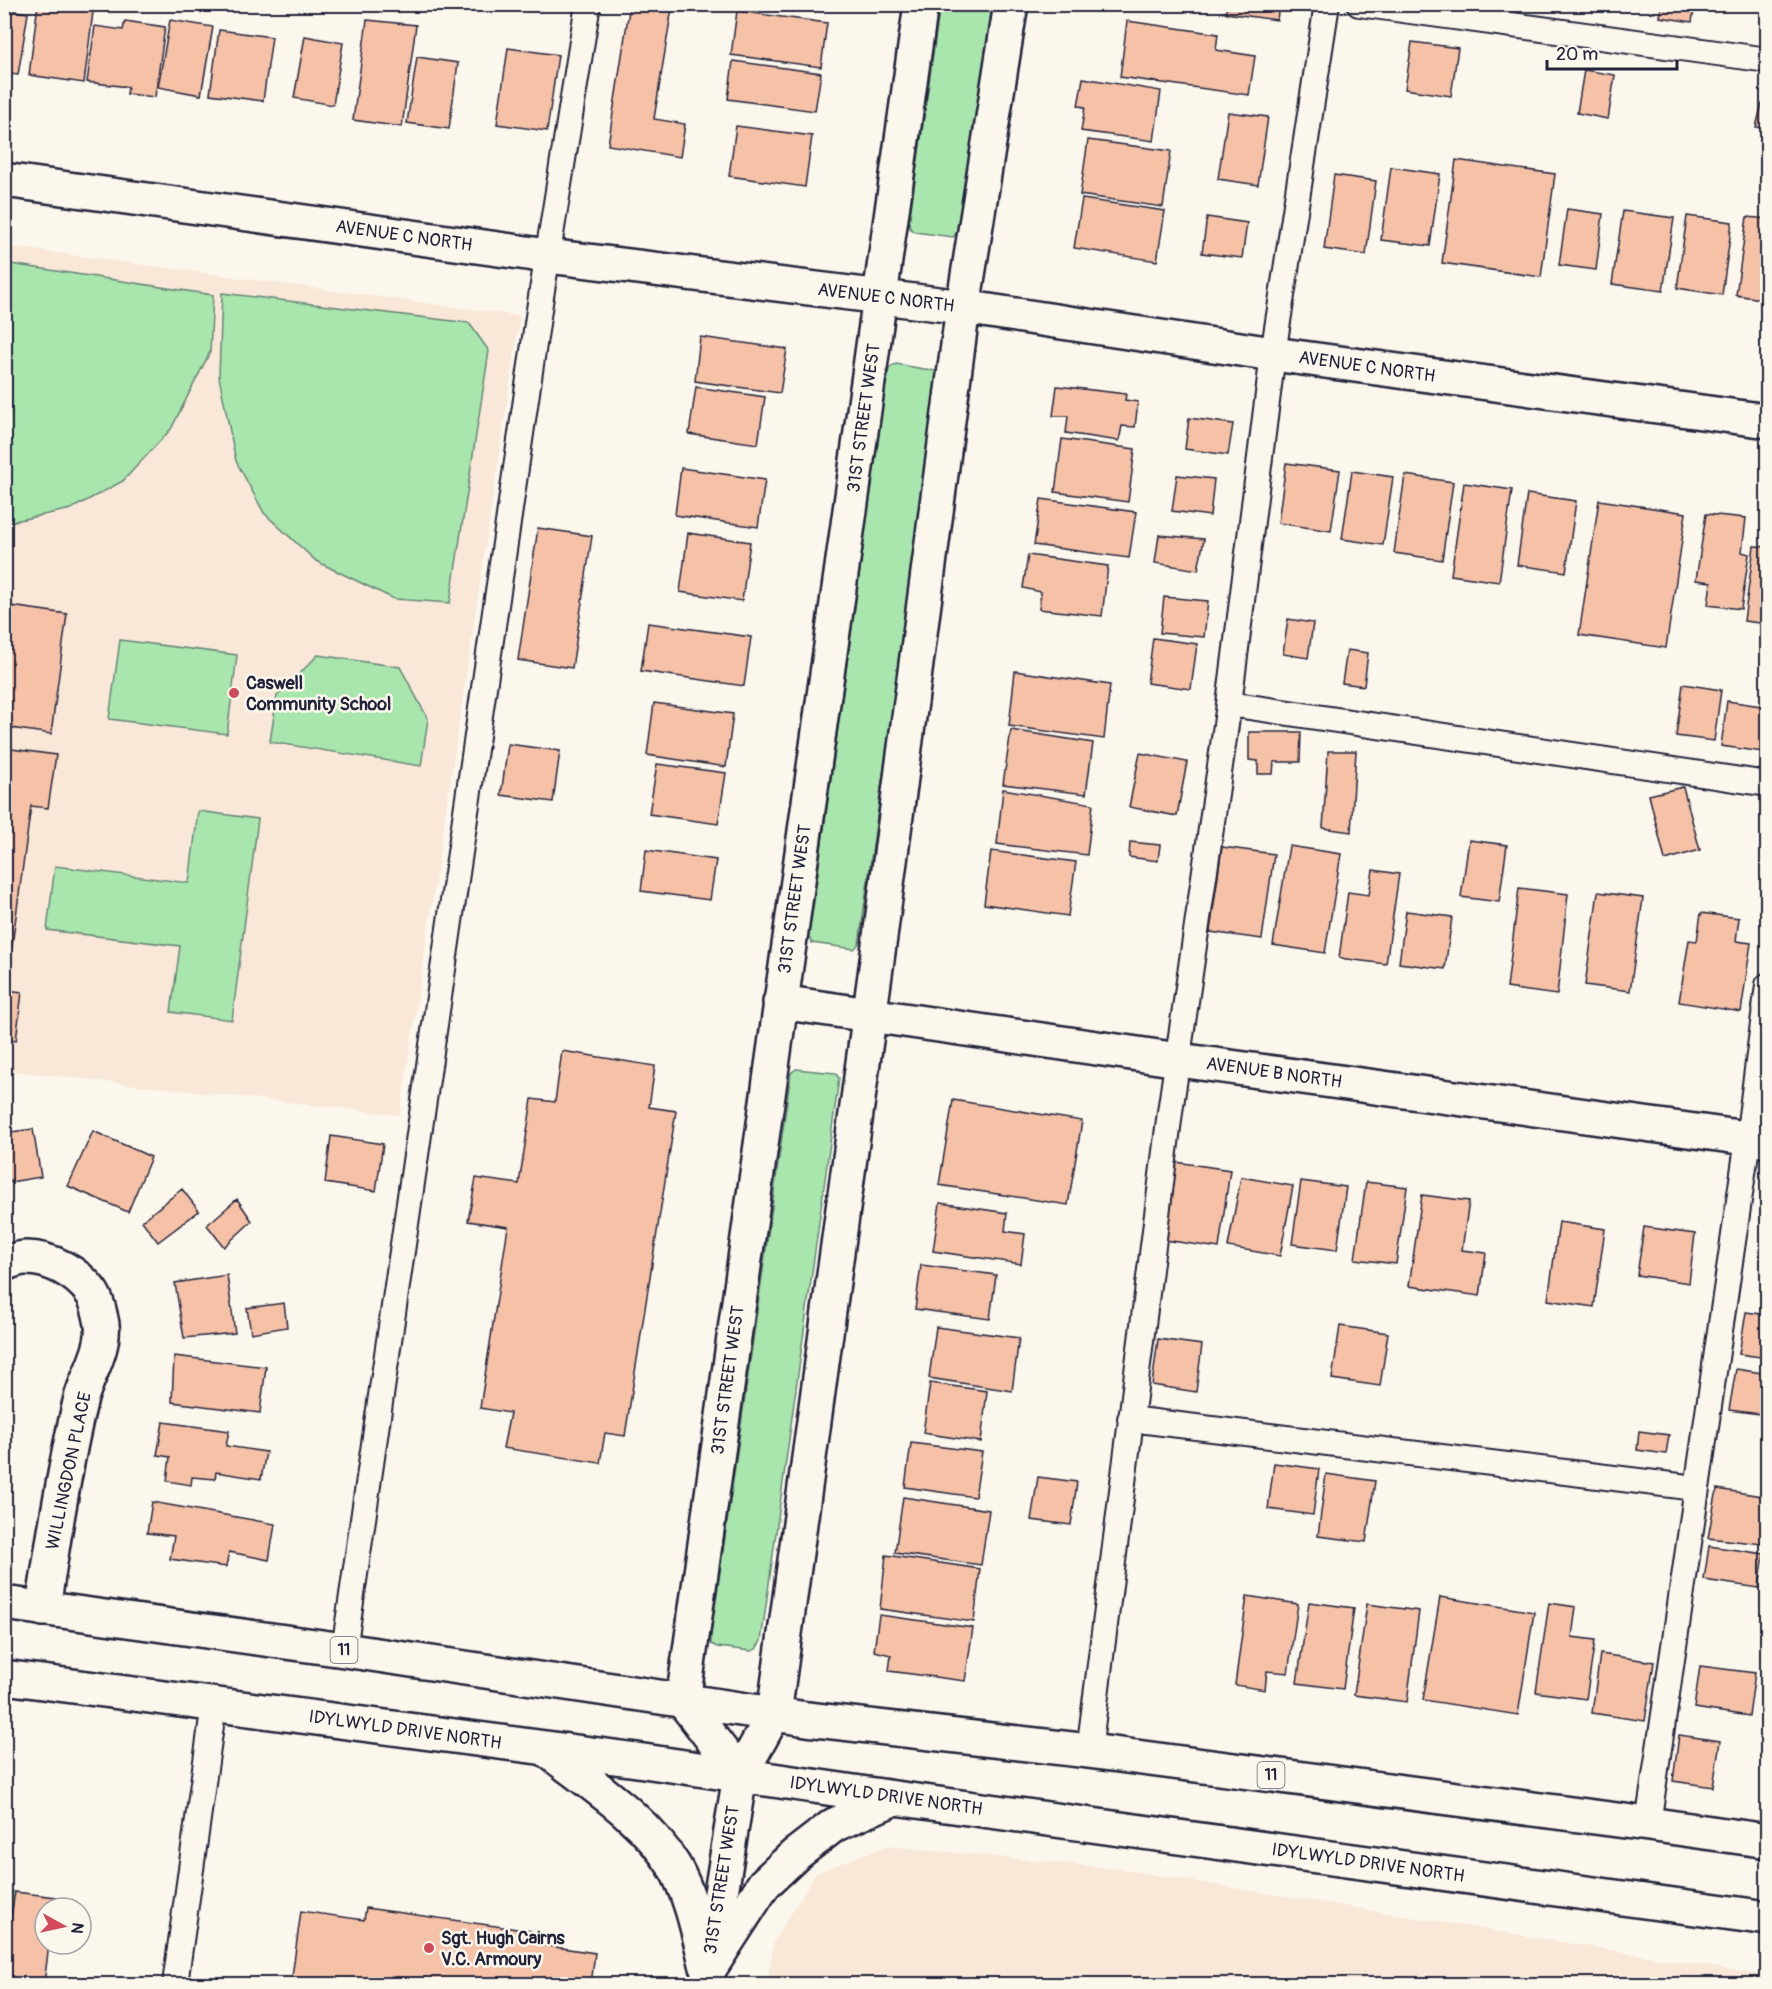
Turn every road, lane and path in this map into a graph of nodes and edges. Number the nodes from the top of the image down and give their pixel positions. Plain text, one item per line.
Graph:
1 (588, 4) edge
2 (921, 4) edge
3 (1011, 4) edge
4 (1327, 4) edge
5 (1359, 4) edge
6 (1767, 60) edge
7 (4, 180) edge
8 (548, 256) junction
9 (882, 296) junction
10 (963, 307) junction
11 (1273, 354) junction
12 (1767, 421) edge
13 (1229, 705) junction
14 (1767, 784) edge
15 (1767, 985) edge
16 (780, 1002) junction
17 (870, 1013) junction
18 (1179, 1060) junction
19 (1758, 1140) edge
20 (4, 1263) edge
21 (1130, 1419) junction
22 (1696, 1488) junction
23 (4, 1603) edge
24 (43, 1609) junction
25 (344, 1650) junction
26 (4, 1677) edge
27 (683, 1701) junction
28 (214, 1704) junction
29 (774, 1714) junction
30 (544, 1748) junction
31 (1089, 1751) junction
32 (740, 1775) junction
33 (895, 1798) junction
34 (1648, 1824) junction
35 (1767, 1841) edge
36 (1767, 1918) edge
37 (707, 1978) edge
38 (175, 1984) edge

1 - 8 lane
2 - 9 street, 31ST STREET WEST
3 - 10 street, 31ST STREET WEST
4 - 11 lane
5 - 6 lane
7 - 8 street, AVENUE C NORTH
8 - 9 street, AVENUE C NORTH
8 - 25 lane
9 - 10 street, AVENUE C NORTH
9 - 16 street, 31ST STREET WEST
10 - 11 street, AVENUE C NORTH
10 - 17 street, 31ST STREET WEST
11 - 12 street, AVENUE C NORTH
11 - 13 lane
13 - 14 lane
13 - 18 lane
15 - 19 lane
16 - 17 street, AVENUE B NORTH
16 - 27 street, 31ST STREET WEST
17 - 18 street, AVENUE B NORTH
17 - 29 street, 31ST STREET WEST
18 - 19 street, AVENUE B NORTH
18 - 21 lane
19 - 22 lane
20 - 24 street, WILLINGDON PLACE
21 - 22 lane
21 - 31 lane
22 - 34 lane
23 - 24 street, 11
24 - 25 street, 11
25 - 27 street, 11
26 - 28 street, IDYLWYLD DRIVE NORTH
27 - 29 street, 11
27 - 32 street
28 - 30 street, IDYLWYLD DRIVE NORTH
28 - 38 lane
29 - 31 street, 11
29 - 32 street, 31ST STREET WEST
30 - 32 street, IDYLWYLD DRIVE NORTH
30 - 37 street
31 - 34 street, 11
32 - 33 street, IDYLWYLD DRIVE NORTH
32 - 37 street, 31ST STREET WEST
33 - 36 street, IDYLWYLD DRIVE NORTH
33 - 37 street
34 - 35 street, 11

